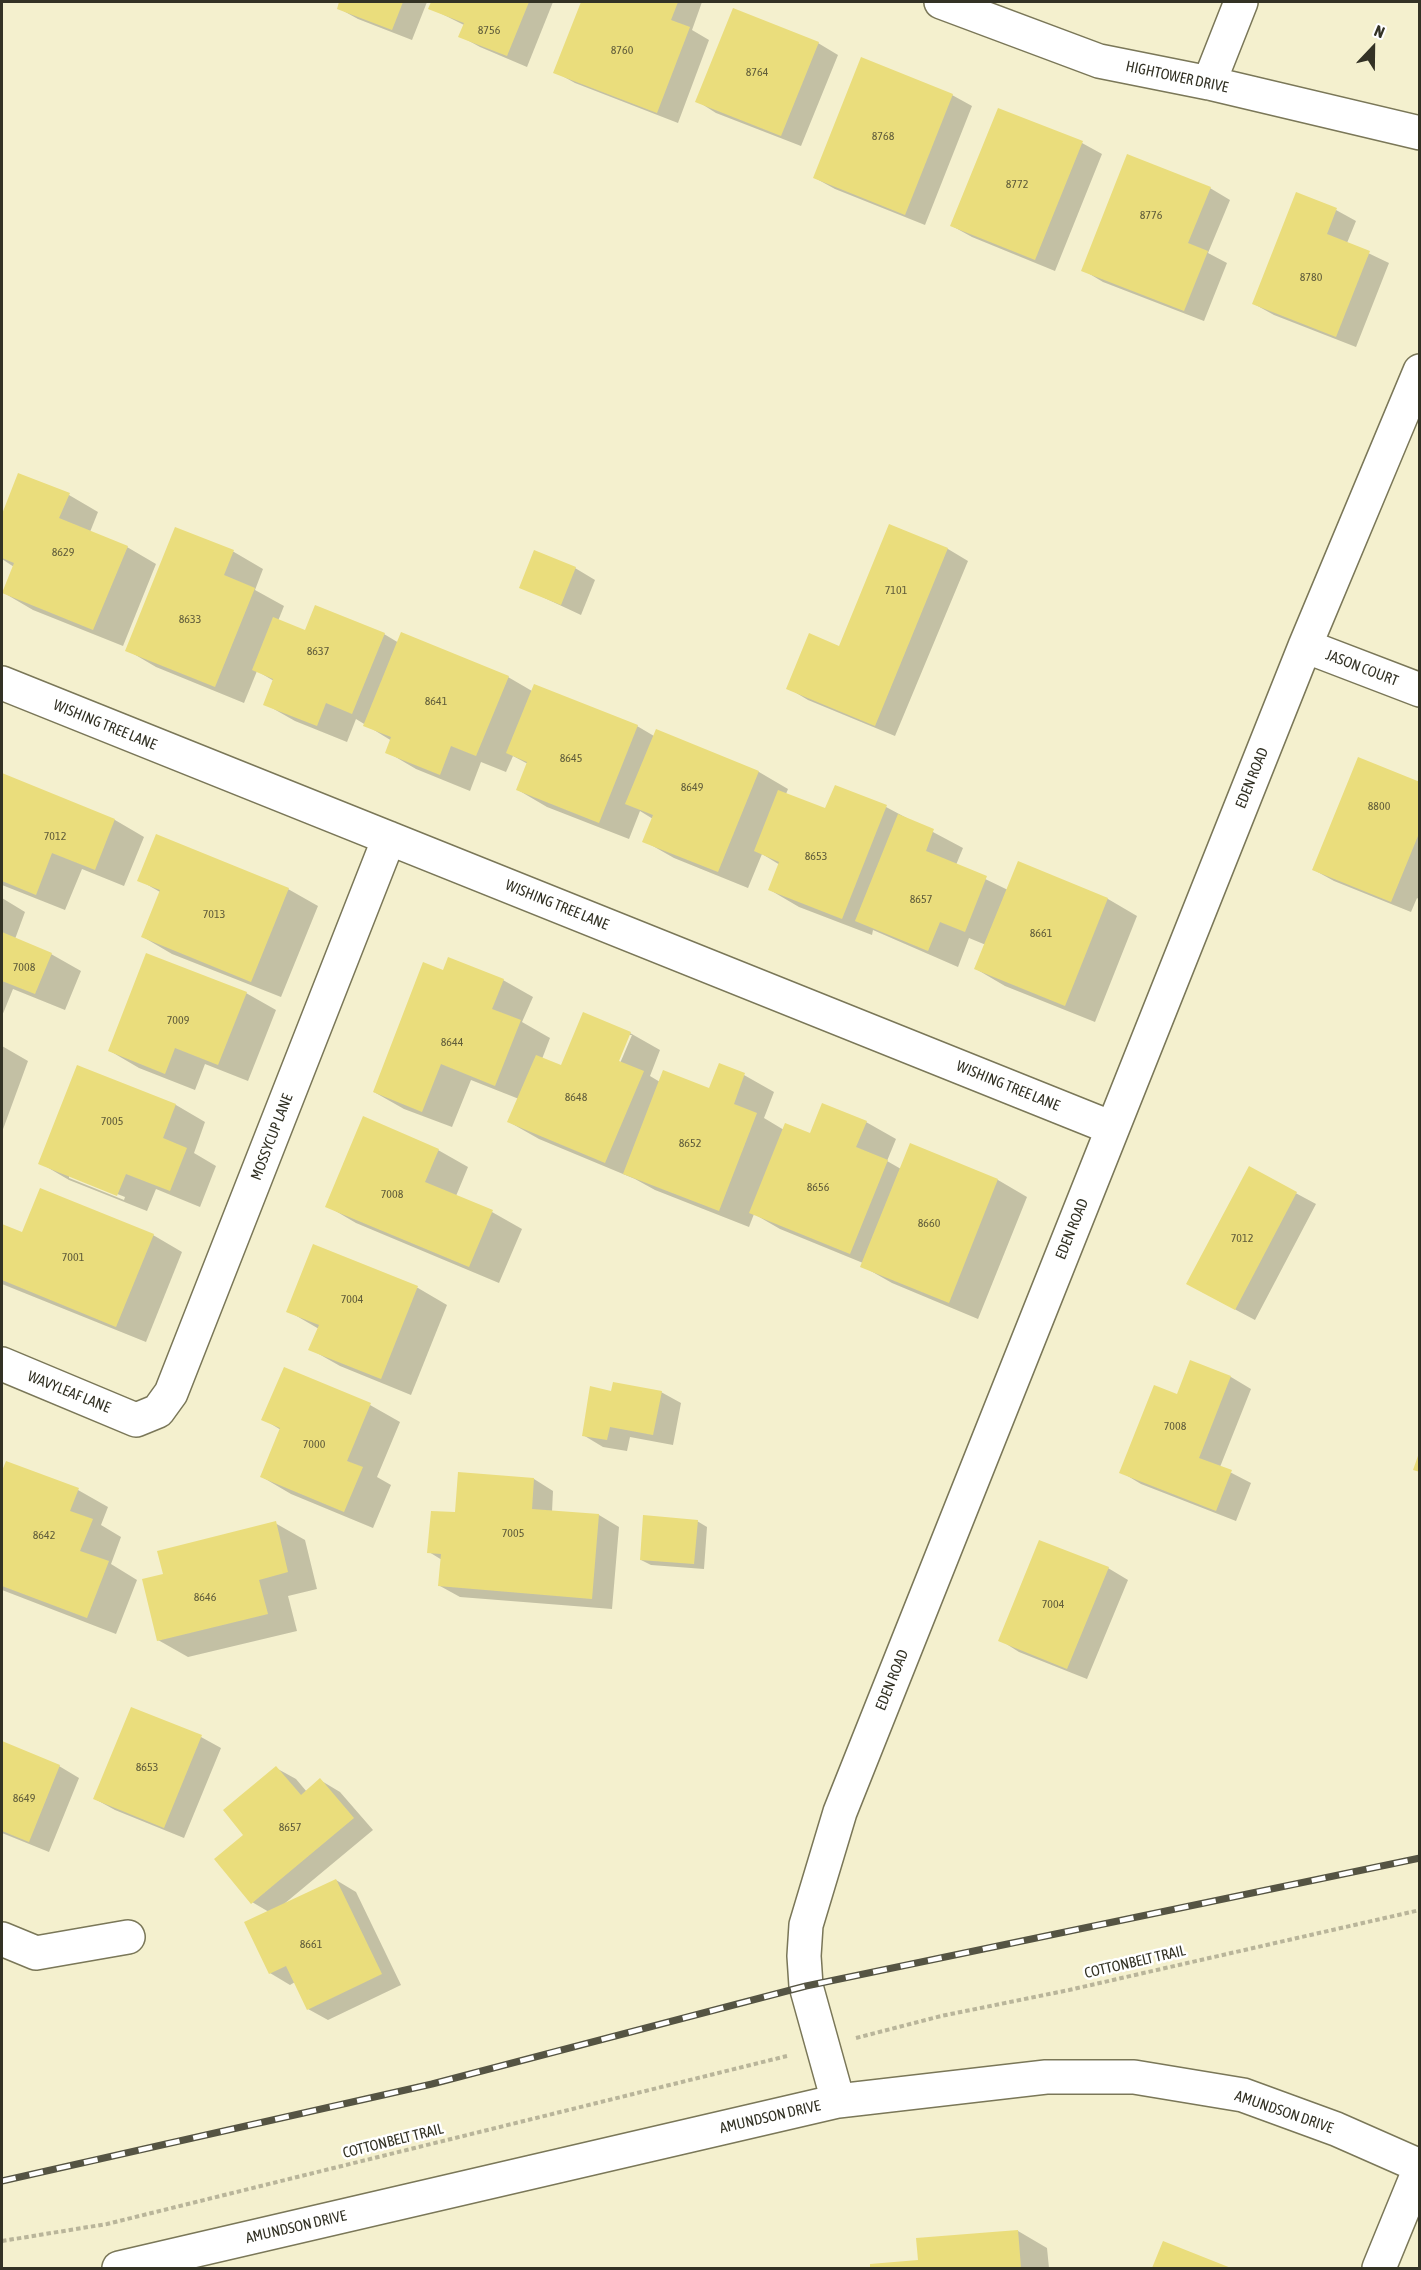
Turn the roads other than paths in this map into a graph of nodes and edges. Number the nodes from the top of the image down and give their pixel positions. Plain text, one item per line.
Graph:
1 (941, 2) edge
2 (1241, 2) edge
3 (1209, 82) junction
4 (1419, 133) edge
5 (1419, 371) edge
6 (1305, 646) junction
7 (2, 683) edge
8 (1419, 690) edge
9 (389, 838) junction
10 (1112, 1128) junction
11 (2, 1364) edge
12 (136, 1420) joint
13 (128, 1937) dead end
14 (2, 1939) edge
15 (838, 2101) junction
16 (1419, 2167) edge
17 (119, 2268) edge
18 (1379, 2268) edge

1 - 3 street, HIGHTOWER DRIVE
2 - 3 street
3 - 4 street, HIGHTOWER DRIVE
5 - 6 street, EDEN ROAD
6 - 8 street, JASON COURT
6 - 10 street, EDEN ROAD
7 - 9 street, WISHING TREE LANE
9 - 10 street, WISHING TREE LANE
9 - 12 street, MOSSYCUP LANE
10 - 15 street, EDEN ROAD
11 - 12 street, WAVYLEAF LANE
13 - 14 street
15 - 16 street, AMUNDSON DRIVE
15 - 17 street, AMUNDSON DRIVE
16 - 18 street

